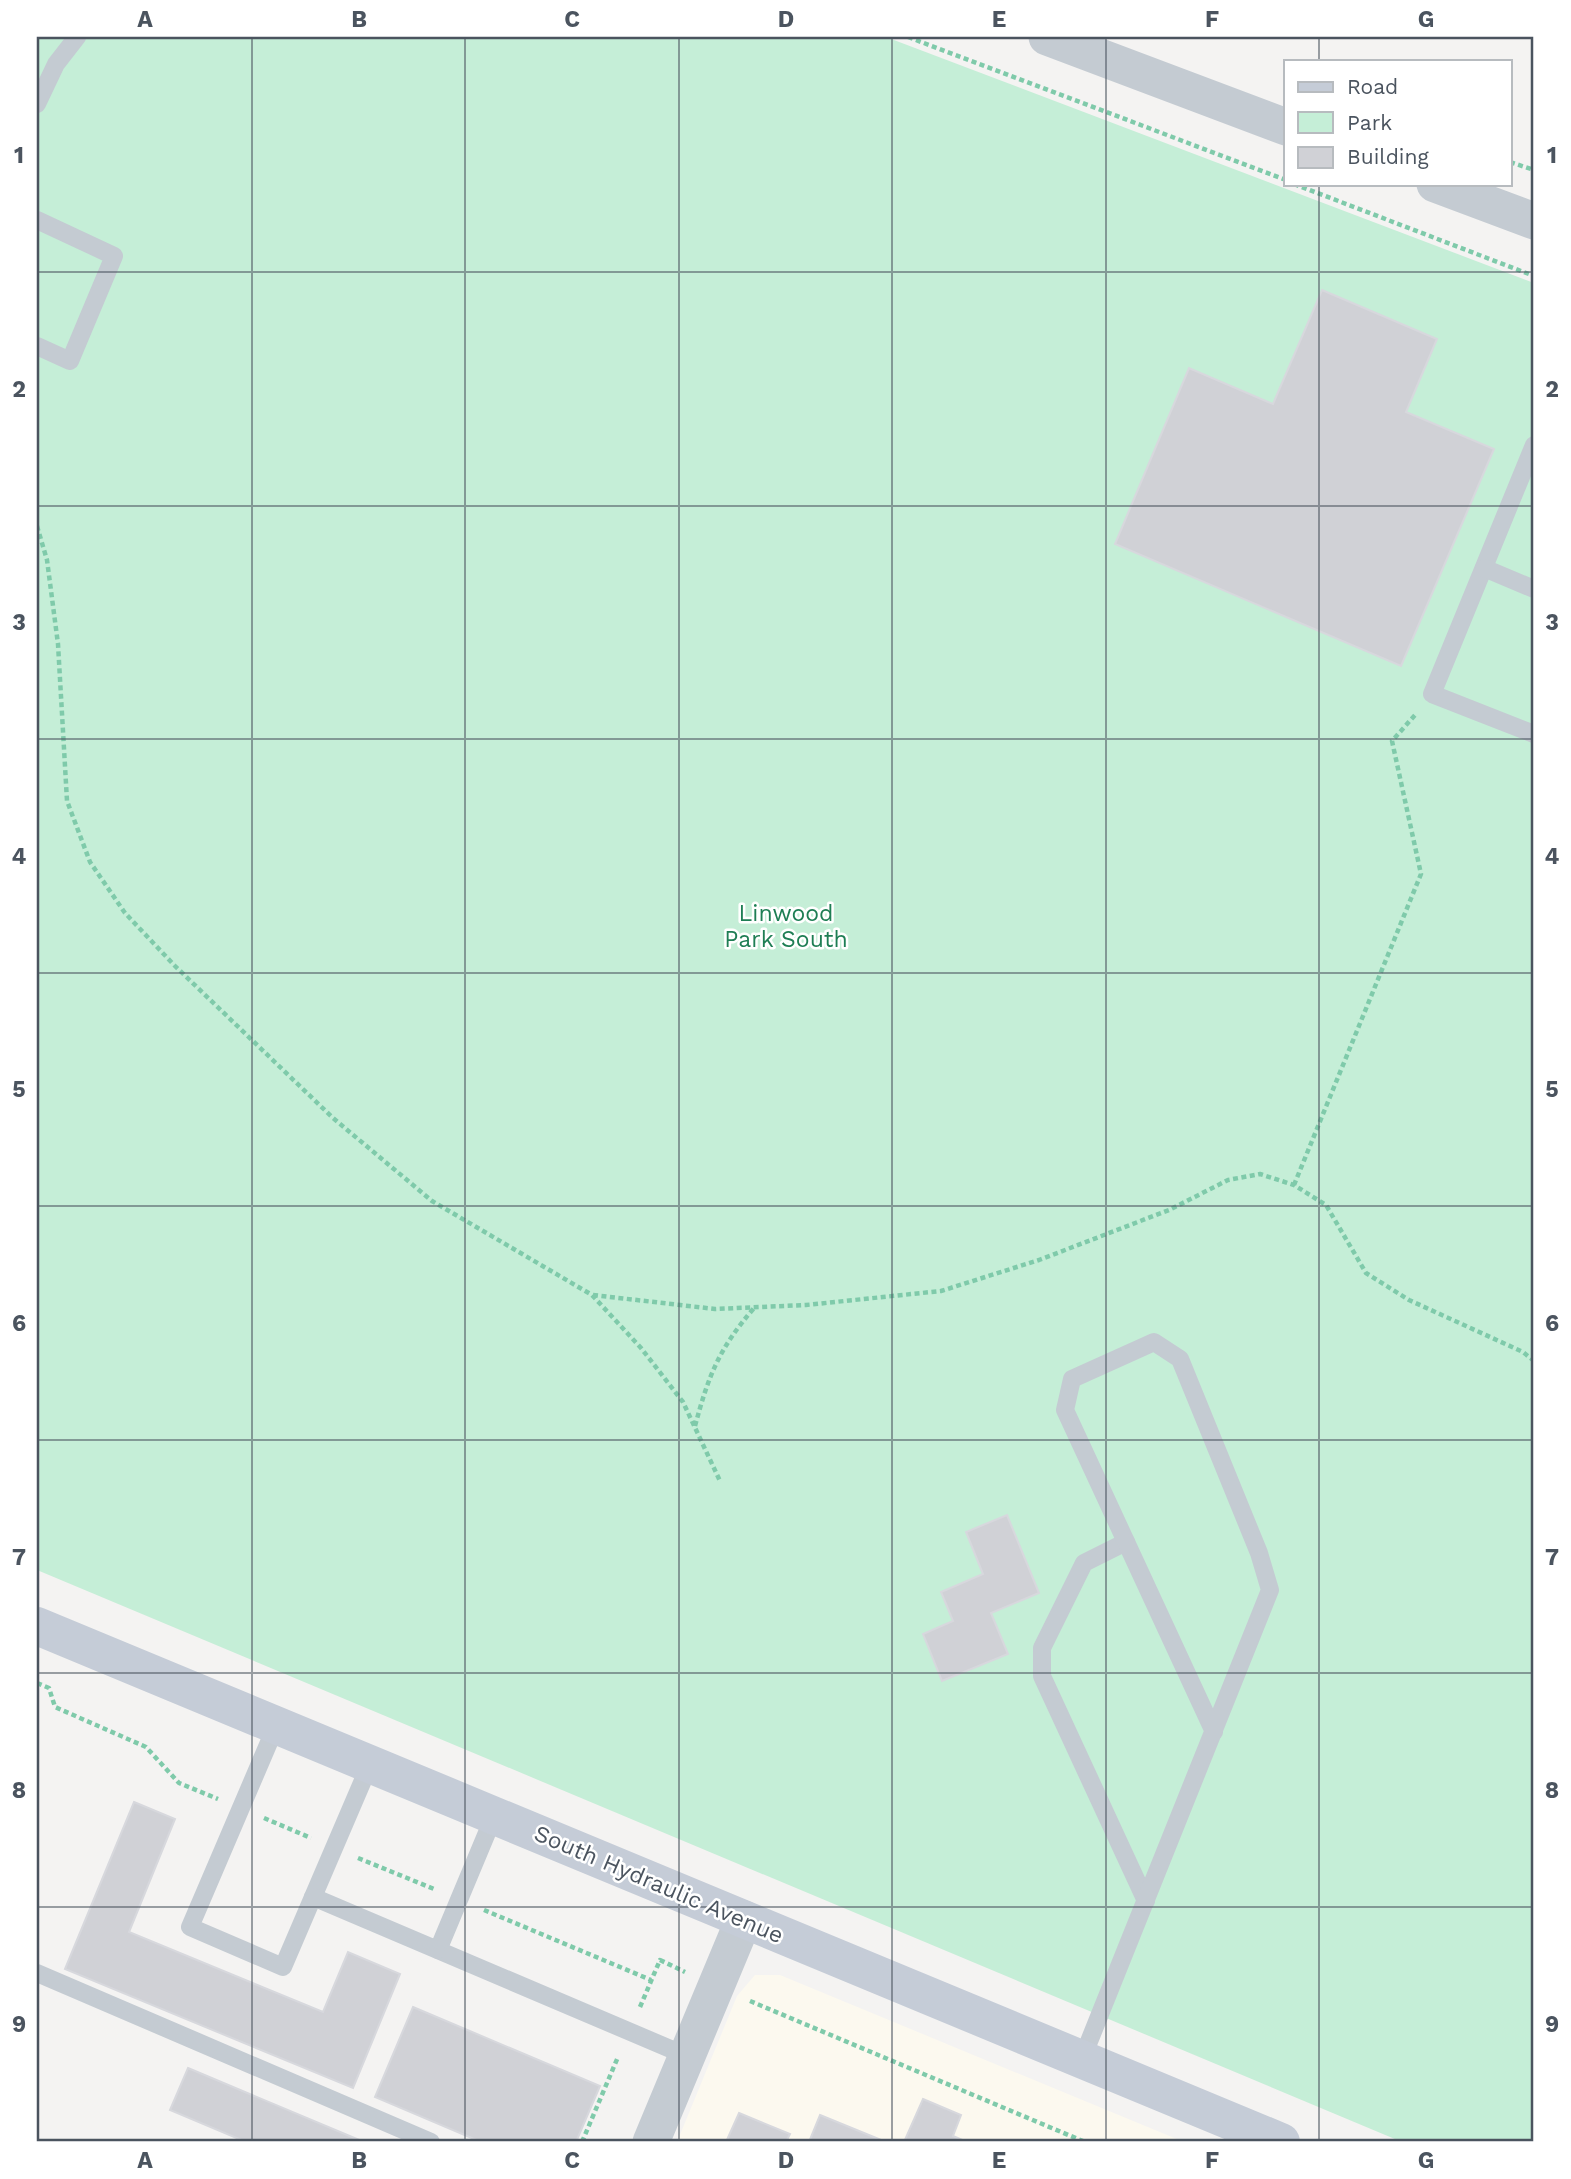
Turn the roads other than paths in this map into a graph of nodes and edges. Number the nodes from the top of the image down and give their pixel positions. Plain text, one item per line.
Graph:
1 (77, 37) edge
2 (1047, 37) edge
3 (37, 104) edge
4 (1284, 126) edge
5 (1440, 186) edge
6 (37, 220) edge
7 (1534, 221) edge
8 (37, 346) edge
9 (1533, 453) edge
10 (1484, 568) junction
11 (1534, 589) edge
12 (1534, 734) edge
13 (1126, 1542) junction
14 (37, 1626) edge
15 (276, 1726) junction
16 (1214, 1732) junction
17 (370, 1764) junction
18 (494, 1816) junction
19 (313, 1897) junction
20 (1146, 1901) junction
21 (744, 1919) junction
22 (438, 1950) junction
23 (37, 1973) edge
24 (687, 2056) junction
25 (1082, 2059) junction
26 (431, 2142) edge
27 (651, 2142) edge
28 (1281, 2142) edge

1 - 3 lane
2 - 4 street
5 - 7 street
6 - 8 lane
9 - 10 lane
10 - 11 lane
10 - 12 lane
13 - 16 lane
13 - 16 lane
13 - 20 lane
14 - 15 street, South Hydraulic Avenue
15 - 17 street, South Hydraulic Avenue
15 - 19 lane
16 - 20 lane
17 - 18 street, South Hydraulic Avenue
17 - 19 lane
18 - 21 street, South Hydraulic Avenue
18 - 22 lane
19 - 22 lane
20 - 25 lane
21 - 24 street
21 - 25 street, South Hydraulic Avenue
22 - 24 lane
23 - 26 lane
24 - 27 street
25 - 28 street, South Hydraulic Avenue

